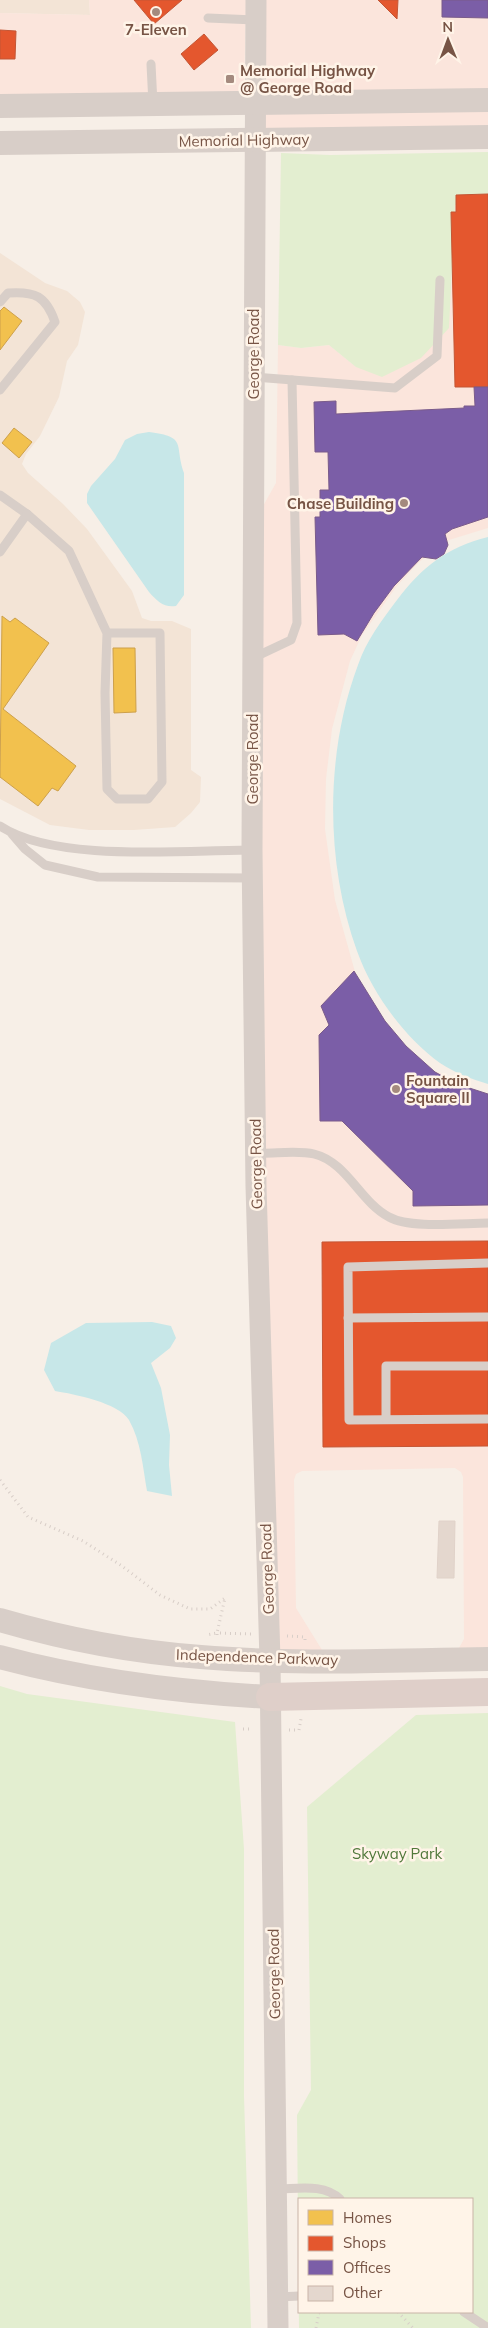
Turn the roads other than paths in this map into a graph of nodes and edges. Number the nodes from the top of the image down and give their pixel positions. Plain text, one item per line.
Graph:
1 (256, 10) edge
2 (208, 18) dead end
3 (151, 64) dead end
4 (488, 100) edge
5 (254, 103) junction
6 (153, 104) junction
7 (0, 106) edge
8 (488, 137) edge
9 (254, 140) junction
10 (0, 143) edge
11 (440, 280) dead end
12 (4, 290) edge
13 (0, 302) edge
14 (253, 377) junction
15 (292, 380) junction
16 (0, 390) edge
17 (0, 496) edge
18 (27, 514) junction
19 (0, 552) edge
20 (107, 633) junction
21 (252, 658) junction
22 (0, 826) edge
23 (12, 834) junction
24 (252, 850) junction
25 (252, 878) junction
26 (256, 1154) junction
27 (488, 1222) edge
28 (488, 1263) edge
29 (488, 1317) edge
30 (348, 1318) junction
31 (488, 1366) edge
32 (386, 1419) junction
33 (488, 1419) edge
34 (0, 1620) edge
35 (0, 1657) edge
36 (488, 1658) edge
37 (270, 1660) junction
38 (488, 1692) edge
39 (270, 1696) junction
40 (276, 2189) junction
41 (339, 2198) edge
42 (298, 2296) edge
43 (278, 2297) junction
44 (466, 2313) edge
45 (278, 2328) edge
46 (488, 2328) edge

1 - 2 lane
1 - 5 street, George Road
3 - 6 lane
4 - 5 main road
5 - 6 main road
5 - 9 street, George Road
6 - 7 main road
8 - 9 main road, Memorial Highway
9 - 10 main road, Memorial Highway
9 - 14 street, George Road
11 - 15 lane
12 - 13 lane
12 - 16 lane
14 - 15 lane
14 - 21 street, George Road
15 - 21 lane
17 - 18 lane
18 - 19 lane
18 - 20 lane
20 - 20 lane
21 - 24 street, George Road
22 - 23 lane
23 - 24 lane
23 - 25 lane
24 - 25 street, George Road
25 - 26 street, George Road
26 - 27 lane
26 - 37 street, George Road
28 - 30 lane
29 - 30 lane
30 - 32 lane
31 - 32 lane
32 - 33 lane
34 - 37 main road, Independence Parkway
35 - 39 main road
36 - 37 main road, Independence Parkway
37 - 39 street, George Road
38 - 39 highway
39 - 40 street, George Road
40 - 41 lane
40 - 43 street, George Road
42 - 43 lane
43 - 45 street, George Road
44 - 46 lane

